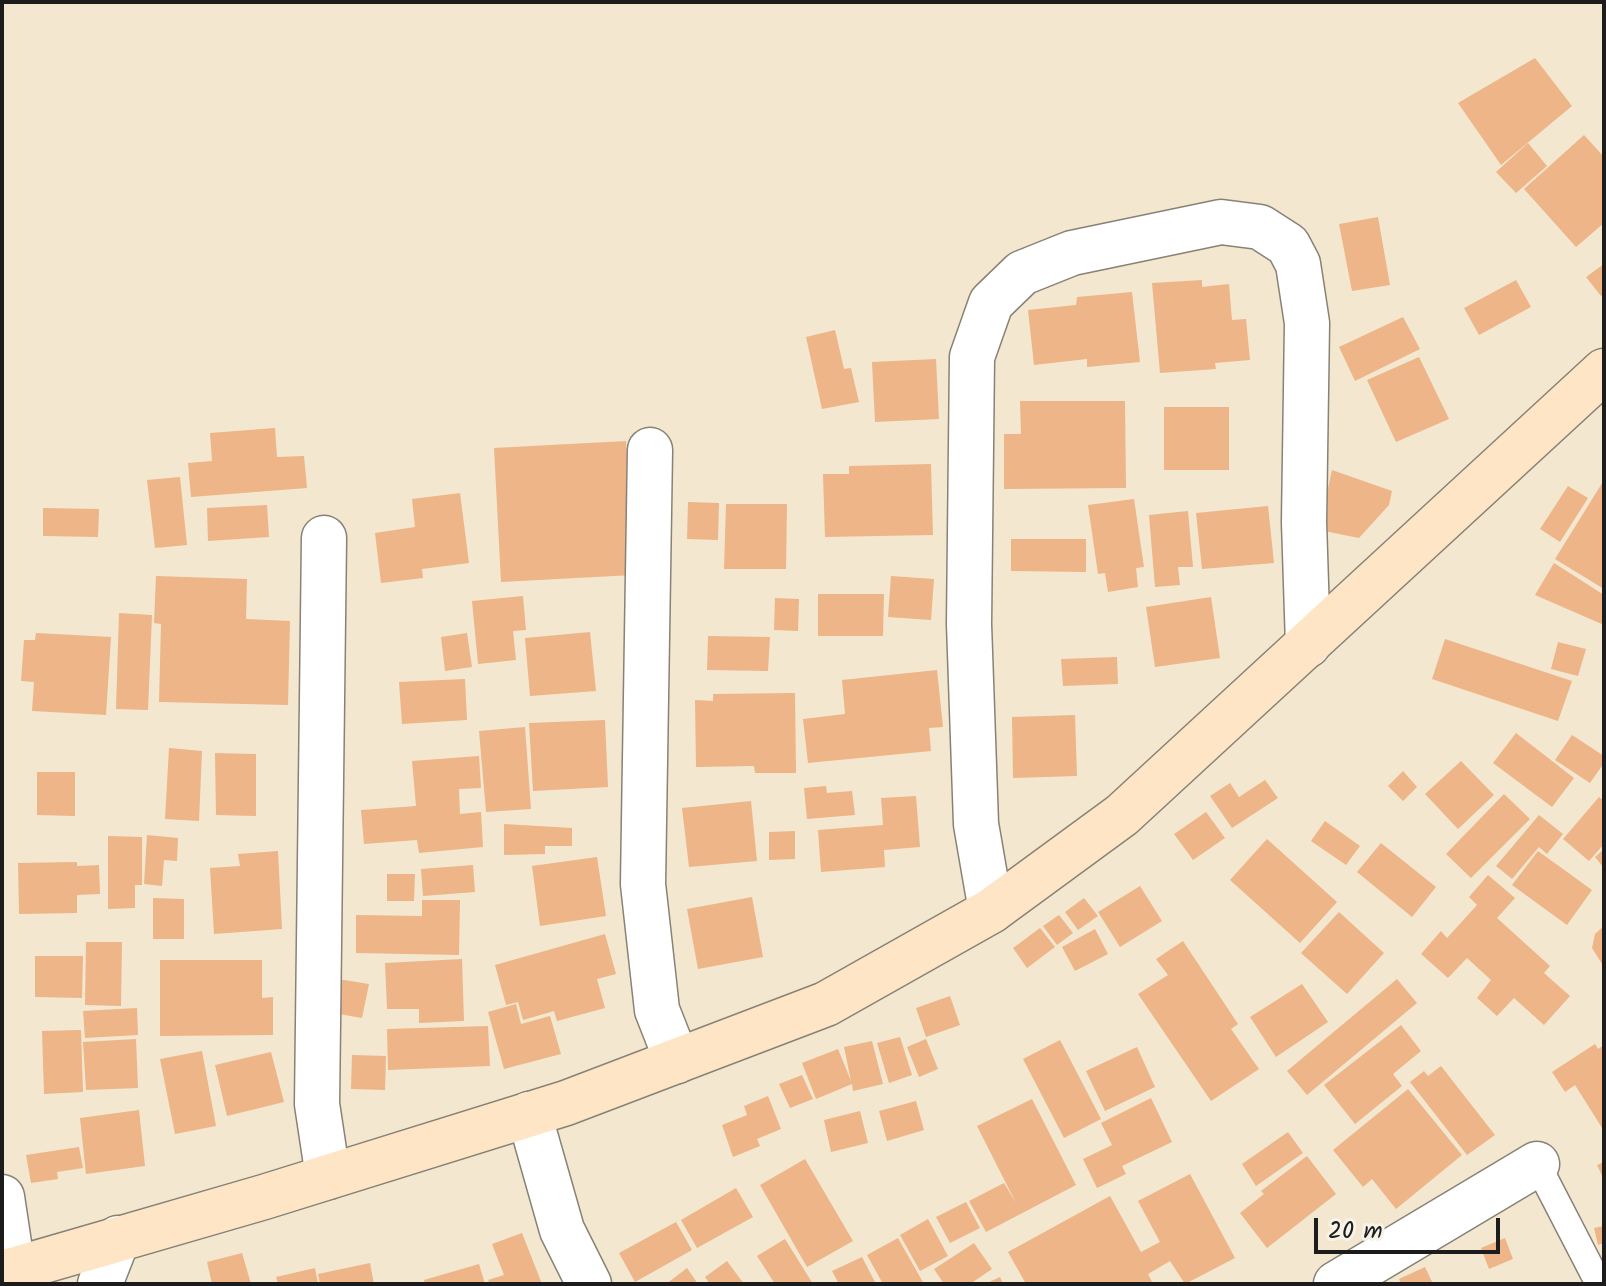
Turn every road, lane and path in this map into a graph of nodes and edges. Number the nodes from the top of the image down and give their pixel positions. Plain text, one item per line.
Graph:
1 (1604, 371) edge
2 (650, 450) dead end
3 (324, 538) dead end
4 (1308, 645) junction
5 (991, 911) junction
6 (677, 1061) junction
7 (529, 1114) junction
8 (1537, 1164) joint
9 (328, 1177) junction
10 (2, 1197) edge
11 (118, 1238) junction
12 (7, 1271) edge
13 (100, 1284) edge
14 (589, 1284) edge
15 (1336, 1284) edge
16 (1599, 1284) edge

1 - 4 street
2 - 6 street
3 - 9 street
4 - 5 street
4 - 5 street
5 - 6 street
6 - 7 street
7 - 9 street
7 - 14 street
8 - 15 street
8 - 16 lane
9 - 11 street
10 - 12 street
11 - 12 street
11 - 13 street

